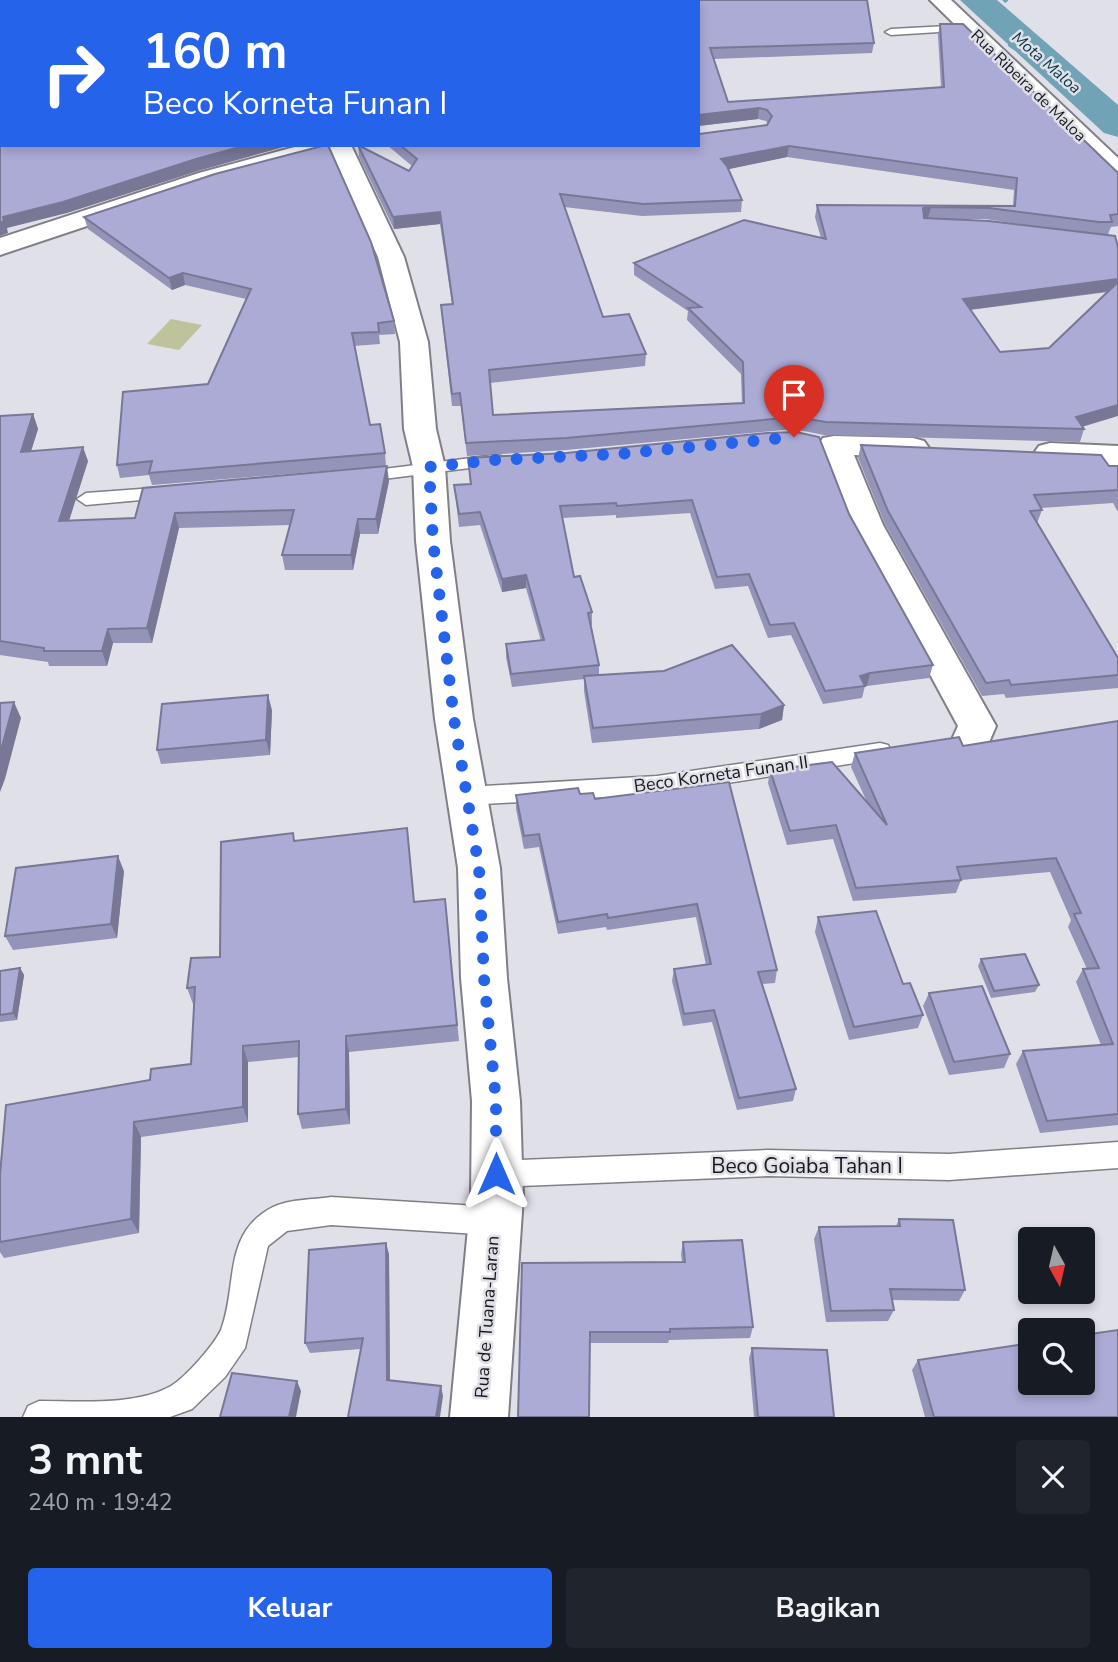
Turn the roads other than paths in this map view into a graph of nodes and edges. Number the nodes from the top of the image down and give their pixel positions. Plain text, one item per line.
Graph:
1 (940, 0) edge
2 (969, 28) junction
3 (891, 32) dead end
4 (327, 147) edge
5 (338, 147) edge
6 (1118, 171) edge
7 (0, 247) edge
8 (943, 449) edge
9 (1024, 452) edge
10 (1118, 456) edge
11 (518, 459) edge
12 (429, 467) junction
13 (342, 479) edge
14 (180, 492) edge
15 (86, 499) dead end
16 (959, 739) edge
17 (904, 747) edge
18 (467, 796) junction
19 (1118, 1155) edge
20 (496, 1174) junction
21 (494, 1221) junction
22 (39, 1417) edge
23 (479, 1417) edge

1 - 2 street, Rua Ribeira de Maloa
2 - 3 lane
2 - 6 street, Rua Ribeira de Maloa
4 - 7 street
5 - 12 street, Rua de Tuana-Laran
8 - 16 street
9 - 10 street
11 - 12 lane
12 - 13 lane
12 - 18 street, Rua de Tuana-Laran
14 - 15 lane
17 - 18 lane, Beco Korneta Funan II
18 - 20 street, Rua de Tuana-Laran
19 - 20 lane, Beco Goiaba Tahan I
20 - 21 street, Rua de Tuana-Laran
21 - 22 lane
21 - 23 street, Rua de Tuana-Laran

